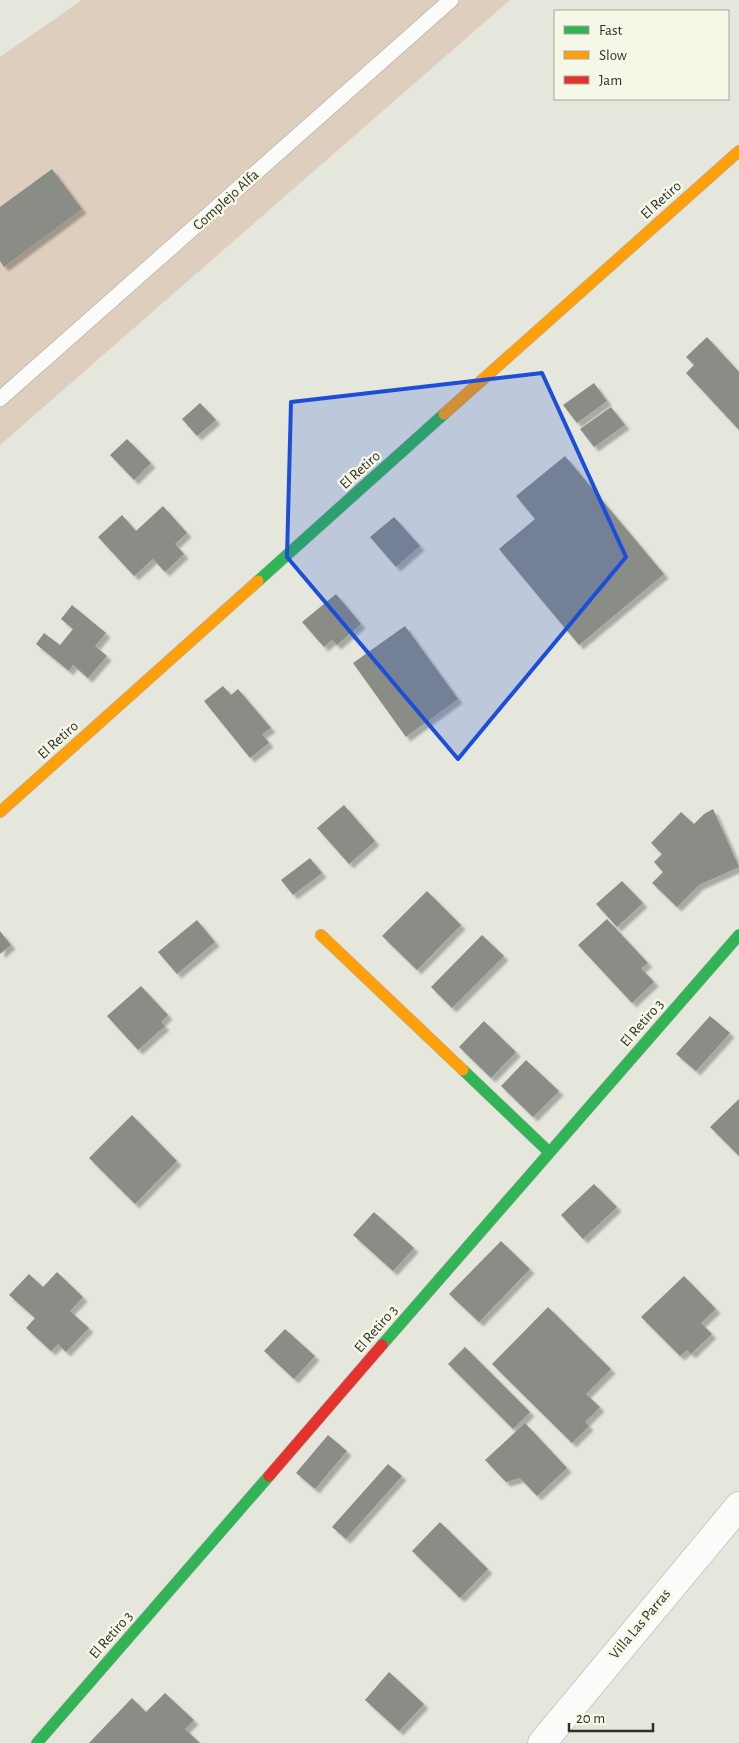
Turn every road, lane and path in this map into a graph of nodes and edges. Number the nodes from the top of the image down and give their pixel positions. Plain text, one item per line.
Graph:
1 (451, 0) edge
2 (739, 151) edge
3 (0, 400) edge
4 (0, 812) edge
5 (321, 935) dead end
6 (739, 935) edge
7 (549, 1152) junction
8 (739, 1506) edge
9 (37, 1743) edge
10 (542, 1743) edge

1 - 3 lane, Complejo Alfa
2 - 4 street, El Retiro
5 - 7 street
6 - 7 street, El Retiro 3
7 - 9 street, El Retiro 3
8 - 10 street, Villa Las Parras

